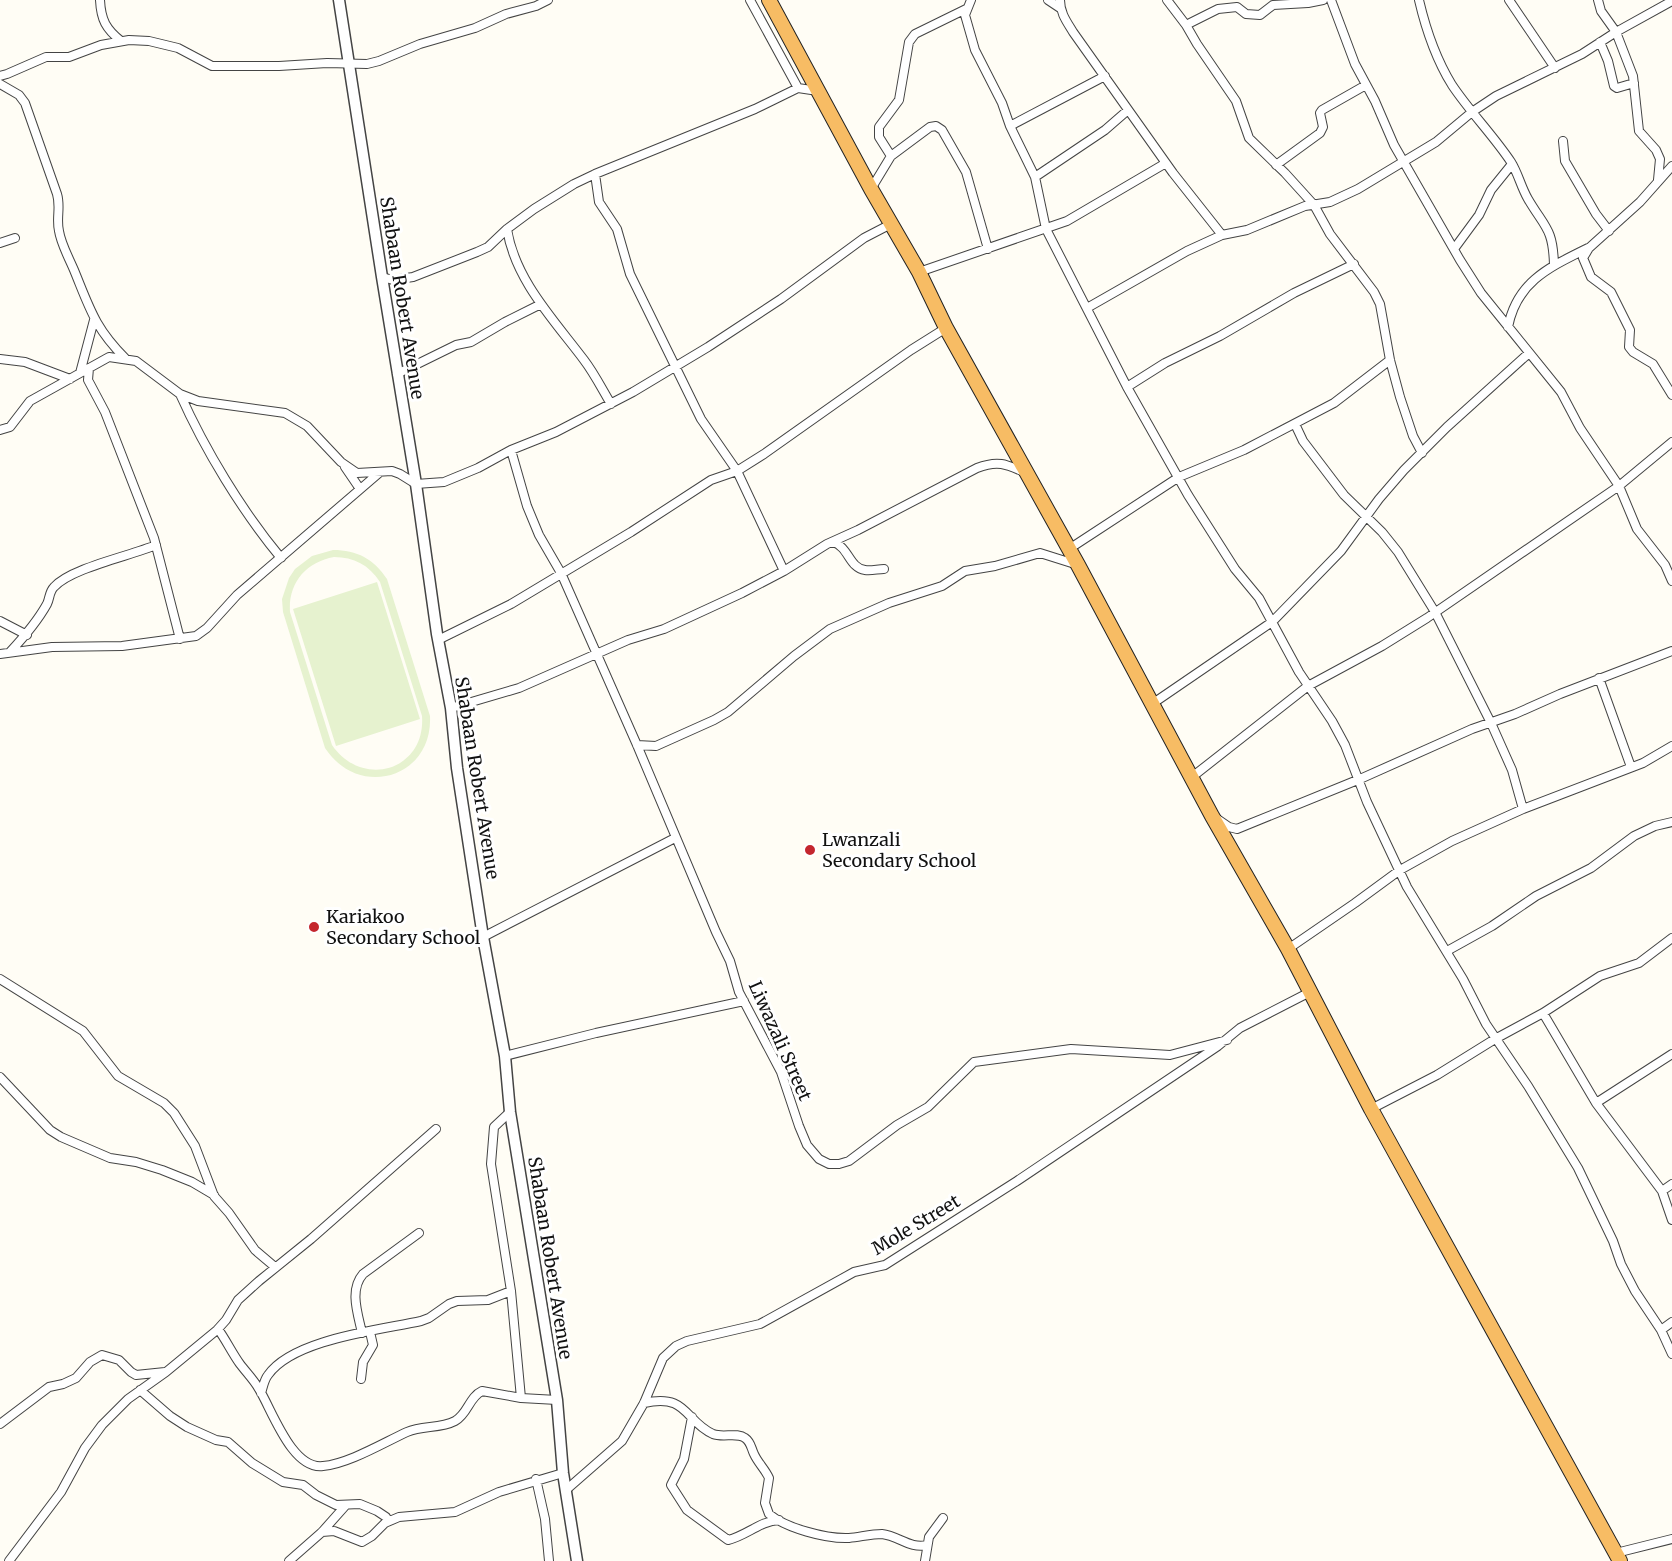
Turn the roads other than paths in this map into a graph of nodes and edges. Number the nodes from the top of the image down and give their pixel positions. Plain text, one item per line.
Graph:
1 (100, 0) edge
2 (339, 0) edge
3 (548, 0) edge
4 (750, 0) edge
5 (769, 0) edge
6 (971, 0) edge
7 (1048, 0) edge
8 (1167, 0) edge
9 (1323, 0) edge
10 (1331, 0) edge
11 (1419, 0) edge
12 (1509, 0) edge
13 (1598, 0) edge
14 (1672, 2) edge
15 (534, 3) edge
16 (1060, 4) edge
17 (966, 9) junction
18 (1186, 25) junction
19 (1616, 32) junction
20 (121, 41) junction
21 (1600, 42) junction
22 (349, 64) junction
23 (1555, 68) junction
24 (0, 76) edge
25 (1105, 76) junction
26 (1634, 83) junction
27 (0, 84) edge
28 (1366, 85) junction
29 (798, 88) junction
30 (818, 91) junction
31 (1128, 110) junction
32 (1472, 112) junction
33 (1010, 126) junction
34 (1563, 141) dead end
35 (891, 156) junction
36 (1403, 161) junction
37 (1166, 163) junction
38 (1512, 164) junction
39 (1276, 165) junction
40 (1672, 166) edge
41 (595, 174) junction
42 (1035, 177) junction
43 (1658, 180) junction
44 (871, 189) junction
45 (1314, 205) junction
46 (891, 224) junction
47 (507, 229) junction
48 (1046, 229) junction
49 (1609, 231) junction
50 (1222, 235) junction
51 (15, 238) dead end
52 (0, 243) edge
53 (1588, 248) junction
54 (988, 249) junction
55 (1454, 249) junction
56 (1354, 264) junction
57 (1554, 265) junction
58 (919, 272) junction
59 (382, 277) junction
60 (541, 304) junction
61 (1087, 308) junction
62 (94, 320) junction
63 (1508, 327) junction
64 (946, 328) junction
65 (1528, 353) junction
66 (125, 358) junction
67 (0, 359) edge
68 (1390, 360) junction
69 (676, 366) junction
70 (89, 368) junction
71 (80, 373) junction
72 (397, 374) junction
73 (70, 379) junction
74 (1127, 387) junction
75 (180, 394) junction
76 (1672, 395) edge
77 (611, 404) junction
78 (1295, 424) junction
79 (0, 430) edge
80 (1672, 442) edge
81 (511, 450) junction
82 (1422, 453) junction
83 (341, 462) junction
84 (737, 471) junction
85 (379, 473) junction
86 (1028, 474) junction
87 (1179, 477) junction
88 (416, 484) junction
89 (1619, 486) junction
90 (360, 489) junction
91 (1366, 516) junction
92 (833, 542) junction
93 (156, 545) junction
94 (1069, 549) junction
95 (281, 558) junction
96 (1078, 565) junction
97 (884, 569) dead end
98 (784, 571) junction
99 (561, 573) junction
100 (1672, 581) edge
101 (1435, 612) junction
102 (0, 621) edge
103 (1272, 622) junction
104 (27, 635) junction
105 (180, 639) junction
106 (438, 640) junction
107 (1672, 651) edge
108 (10, 652) junction
109 (0, 654) edge
110 (596, 654) junction
111 (1599, 678) junction
112 (1308, 686) junction
113 (1152, 704) junction
114 (451, 708) junction
115 (1491, 723) junction
116 (637, 745) junction
117 (1672, 746) edge
118 (1631, 767) junction
119 (1192, 777) junction
120 (1360, 779) junction
121 (1523, 809) junction
122 (1212, 816) junction
123 (1672, 822) edge
124 (675, 838) junction
125 (1400, 870) junction
126 (483, 937) junction
127 (1672, 938) edge
128 (1288, 949) junction
129 (1447, 951) junction
130 (0, 979) edge
131 (1310, 992) junction
132 (744, 1001) junction
133 (1543, 1013) junction
134 (1495, 1039) junction
135 (1227, 1040) junction
136 (1672, 1054) edge
137 (505, 1056) junction
138 (0, 1077) edge
139 (1596, 1103) junction
140 (1371, 1109) junction
141 (510, 1112) junction
142 (436, 1128) dead end
143 (1672, 1184) edge
144 (1662, 1191) junction
145 (214, 1196) junction
146 (1672, 1221) edge
147 (419, 1233) dead end
148 (275, 1268) junction
149 (511, 1291) junction
150 (1672, 1322) edge
151 (218, 1329) junction
152 (1661, 1330) junction
153 (366, 1332) junction
154 (1672, 1354) edge
155 (166, 1372) junction
156 (362, 1379) dead end
157 (140, 1390) junction
158 (261, 1393) junction
159 (521, 1398) junction
160 (557, 1400) junction
161 (644, 1403) junction
162 (692, 1417) junction
163 (0, 1424) edge
164 (563, 1473) junction
165 (536, 1479) junction
166 (566, 1490) junction
167 (347, 1505) junction
168 (942, 1518) dead end
169 (779, 1520) junction
170 (388, 1521) junction
171 (322, 1532) junction
172 (1672, 1539) edge
173 (927, 1545) junction
174 (1618, 1557) edge
175 (9, 1561) edge
176 (289, 1561) edge
177 (549, 1561) edge
178 (578, 1561) edge
179 (925, 1561) edge

1 - 20 street
2 - 22 street, Shabaan Robert Avenue
3 - 15 street
4 - 29 street
5 - 30 highway
6 - 17 street
7 - 16 street
8 - 18 street
9 - 18 street
10 - 28 street
11 - 32 street
12 - 23 street
13 - 19 street
14 - 19 street
15 - 22 street
16 - 25 street
17 - 33 street
17 - 35 street
18 - 39 street
19 - 21 street
19 - 26 street
20 - 22 street
20 - 24 street
21 - 23 street
21 - 26 street
22 - 59 street, Shabaan Robert Avenue
23 - 32 street
25 - 31 street
25 - 33 street
26 - 43 street
27 - 62 street
28 - 36 street
28 - 39 street
29 - 30 street
29 - 41 street
30 - 44 highway
31 - 37 street
31 - 42 street
32 - 36 street
32 - 38 street
33 - 42 street
34 - 49 street
35 - 44 street
35 - 54 street
36 - 45 street
36 - 55 street
37 - 48 street
37 - 50 street
38 - 55 street
38 - 57 street
39 - 45 street
40 - 43 street
41 - 47 street
41 - 69 street
42 - 48 street
43 - 49 street
44 - 46 highway
45 - 50 street
45 - 56 street
46 - 58 highway
46 - 69 street
47 - 59 street
47 - 60 street
48 - 54 street
48 - 61 street
49 - 53 street
50 - 61 street
51 - 52 street
53 - 57 street
53 - 76 street
54 - 58 street
55 - 63 street
56 - 68 street
56 - 74 street
57 - 63 street
58 - 64 highway
59 - 72 street, Shabaan Robert Avenue
60 - 72 street
60 - 77 street
61 - 74 street
62 - 66 street
62 - 71 street
63 - 65 street
64 - 84 street
64 - 86 highway
65 - 82 street
65 - 89 street
66 - 70 street
66 - 75 street
67 - 73 street
68 - 78 street
68 - 82 street
69 - 77 street
69 - 84 street
70 - 71 street
70 - 93 street
71 - 73 street
72 - 88 street, Shabaan Robert Avenue
73 - 79 street
74 - 87 street
75 - 83 street
75 - 95 street
77 - 81 street
78 - 87 street
78 - 91 street
80 - 89 street
81 - 88 street
81 - 99 street, Liwazali Street
82 - 91 street
83 - 85 street
83 - 90 street
84 - 98 street
84 - 99 street
85 - 88 street
85 - 90 street
86 - 92 street
86 - 94 highway
87 - 94 street
87 - 103 street
88 - 106 street, Shabaan Robert Avenue
89 - 100 street
89 - 101 street
90 - 95 street
91 - 101 street
91 - 103 street
92 - 97 street
92 - 98 street
93 - 104 street
93 - 105 street
94 - 96 highway
95 - 105 street
96 - 113 highway
96 - 116 street
98 - 110 street
99 - 106 street
99 - 110 street, Liwazali Street
101 - 112 street
101 - 115 street
102 - 104 street
103 - 112 street
103 - 113 street
104 - 108 street
105 - 108 street
106 - 114 street, Shabaan Robert Avenue
107 - 111 street
108 - 109 street
110 - 114 street
110 - 116 street, Liwazali Street
111 - 115 street
111 - 118 street
112 - 119 street
112 - 120 street
113 - 119 highway
114 - 126 street, Shabaan Robert Avenue
115 - 120 street
115 - 121 street
116 - 124 street, Liwazali Street
117 - 118 street
118 - 121 street
119 - 122 highway
120 - 122 street
120 - 125 street
121 - 125 street
122 - 128 highway
123 - 129 street
124 - 126 street
124 - 132 street, Liwazali Street
125 - 128 street
125 - 129 street
126 - 137 street, Shabaan Robert Avenue
127 - 133 street
128 - 131 highway
129 - 134 street
130 - 145 street
131 - 135 street, Mole Street
131 - 140 highway
132 - 135 street, Liwazali Street
132 - 137 street
133 - 134 street
133 - 139 street
134 - 140 street
134 - 152 street
135 - 161 street, Mole Street
136 - 139 street
137 - 141 street, Shabaan Robert Avenue
138 - 145 street
139 - 144 street
140 - 174 highway
141 - 149 street
141 - 160 street, Shabaan Robert Avenue
142 - 148 street
143 - 144 street
144 - 146 street
145 - 148 street
147 - 153 street
148 - 151 street
149 - 153 street
149 - 159 street
150 - 152 street
151 - 155 street
151 - 158 street
152 - 154 street
153 - 156 street
153 - 158 street
155 - 157 street
155 - 163 street
157 - 167 street
157 - 175 street
158 - 159 street
159 - 160 street
160 - 164 street, Shabaan Robert Avenue
161 - 162 street
161 - 166 street, Mole Street
162 - 169 street
162 - 169 street
164 - 165 street
164 - 166 street, Shabaan Robert Avenue
165 - 170 street
165 - 177 street
166 - 178 street, Shabaan Robert Avenue
167 - 170 street
167 - 171 street
168 - 173 street
169 - 173 street
170 - 171 street
171 - 176 street
172 - 174 street
173 - 179 street

